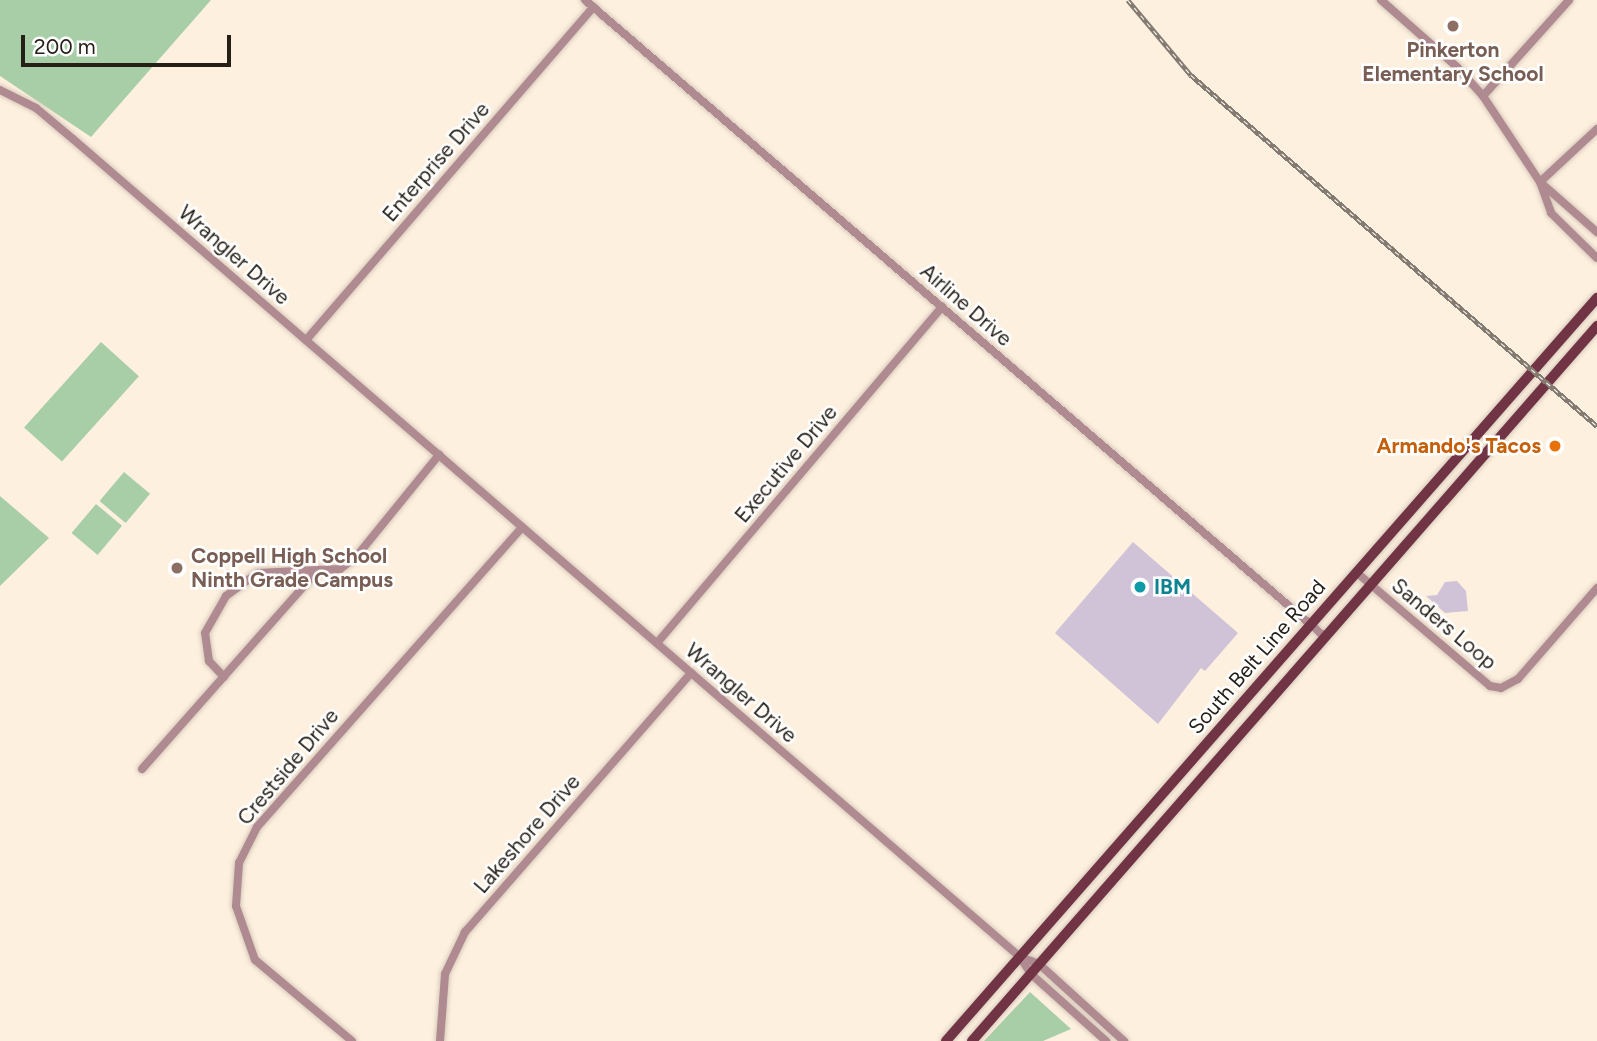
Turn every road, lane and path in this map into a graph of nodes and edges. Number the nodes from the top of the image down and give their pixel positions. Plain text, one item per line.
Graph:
1 (585, 0) edge
2 (1381, 0) edge
3 (1569, 0) edge
4 (593, 7) junction
5 (0, 90) edge
6 (1483, 96) junction
7 (1597, 129) edge
8 (1540, 182) junction
9 (1597, 232) edge
10 (1597, 258) edge
11 (1597, 298) edge
12 (942, 307) junction
13 (1597, 326) edge
14 (306, 340) junction
15 (1515, 391) junction
16 (1527, 406) junction
17 (439, 455) junction
18 (522, 527) junction
19 (317, 571) junction
20 (1356, 572) junction
21 (1370, 585) junction
22 (1597, 589) edge
23 (1311, 625) junction
24 (1324, 636) junction
25 (657, 643) junction
26 (691, 673) junction
27 (224, 677) junction
28 (142, 769) dead end
29 (1177, 778) junction
30 (1189, 790) junction
31 (1020, 957) junction
32 (1040, 964) junction
33 (1031, 974) junction
34 (352, 1041) edge
35 (440, 1041) edge
36 (946, 1041) edge
37 (972, 1041) edge
38 (1106, 1041) edge
39 (1124, 1041) edge

1 - 4 street, Airline Drive
2 - 6 street
3 - 6 street
4 - 12 street, Airline Drive
4 - 14 street, Enterprise Drive
5 - 14 street, Wrangler Drive
6 - 8 street
7 - 8 street
8 - 9 street
8 - 10 street
11 - 15 main road, South Belt Line Road
12 - 23 street, Airline Drive
12 - 25 street, Executive Drive
13 - 16 main road, South Belt Line Road
14 - 17 street, Wrangler Drive
15 - 16 main road
15 - 20 main road, South Belt Line Road
16 - 21 main road, South Belt Line Road
17 - 18 street, Wrangler Drive
17 - 19 street
18 - 25 street, Wrangler Drive
18 - 34 street, Crestside Drive
19 - 27 street
19 - 27 street
20 - 21 street, Sanders Loop
20 - 23 main road, South Belt Line Road
21 - 22 street, Sanders Loop
21 - 24 main road, South Belt Line Road
23 - 24 street, Airline Drive
23 - 29 main road, South Belt Line Road
24 - 30 main road, South Belt Line Road
25 - 26 street, Wrangler Drive
26 - 31 street, Wrangler Drive
26 - 35 street, Lakeshore Drive
27 - 28 street
29 - 30 main road
29 - 31 main road, South Belt Line Road
30 - 32 main road, South Belt Line Road
31 - 32 street
31 - 33 street
31 - 36 main road, South Belt Line Road
32 - 33 main road, South Belt Line Road
32 - 39 street
33 - 37 main road, South Belt Line Road
33 - 38 street

